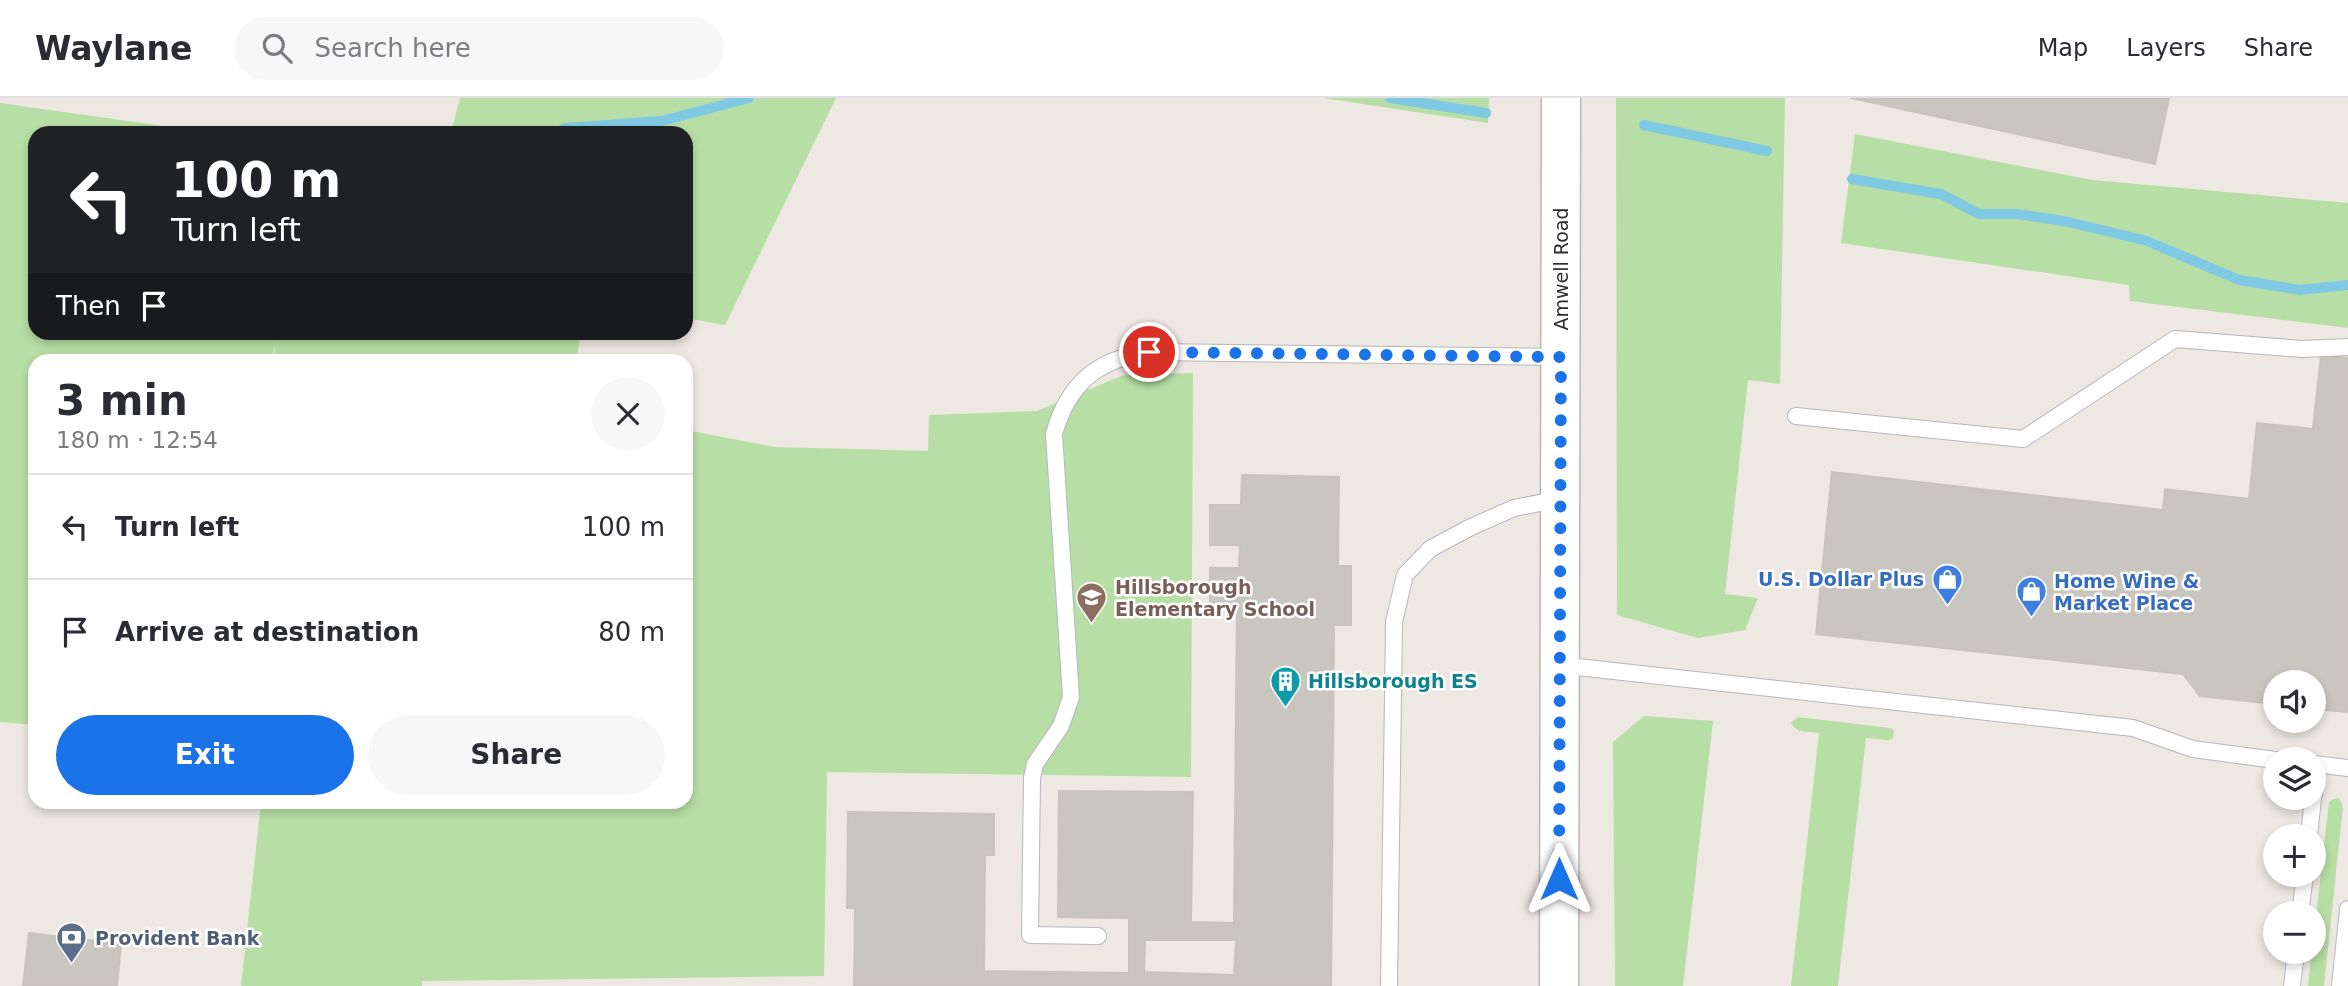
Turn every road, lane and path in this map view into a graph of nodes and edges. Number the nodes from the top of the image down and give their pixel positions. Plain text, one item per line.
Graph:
1 (1561, 98) edge
2 (2348, 347) edge
3 (1561, 357) junction
4 (1796, 416) dead end
5 (1560, 499) junction
6 (1559, 664) junction
7 (2263, 758) edge
8 (2326, 766) edge
9 (2348, 768) edge
10 (2348, 909) edge
11 (1098, 936) dead end
12 (2295, 964) edge
13 (1389, 986) edge
14 (1559, 986) edge
15 (2292, 986) edge
16 (2340, 986) edge

1 - 3 main road, Amwell Road
2 - 4 lane
3 - 5 main road, Amwell Road
3 - 11 lane
5 - 6 main road, Amwell Road
5 - 13 lane
6 - 7 lane
6 - 14 main road, Amwell Road
8 - 9 lane
10 - 16 lane
12 - 15 lane

